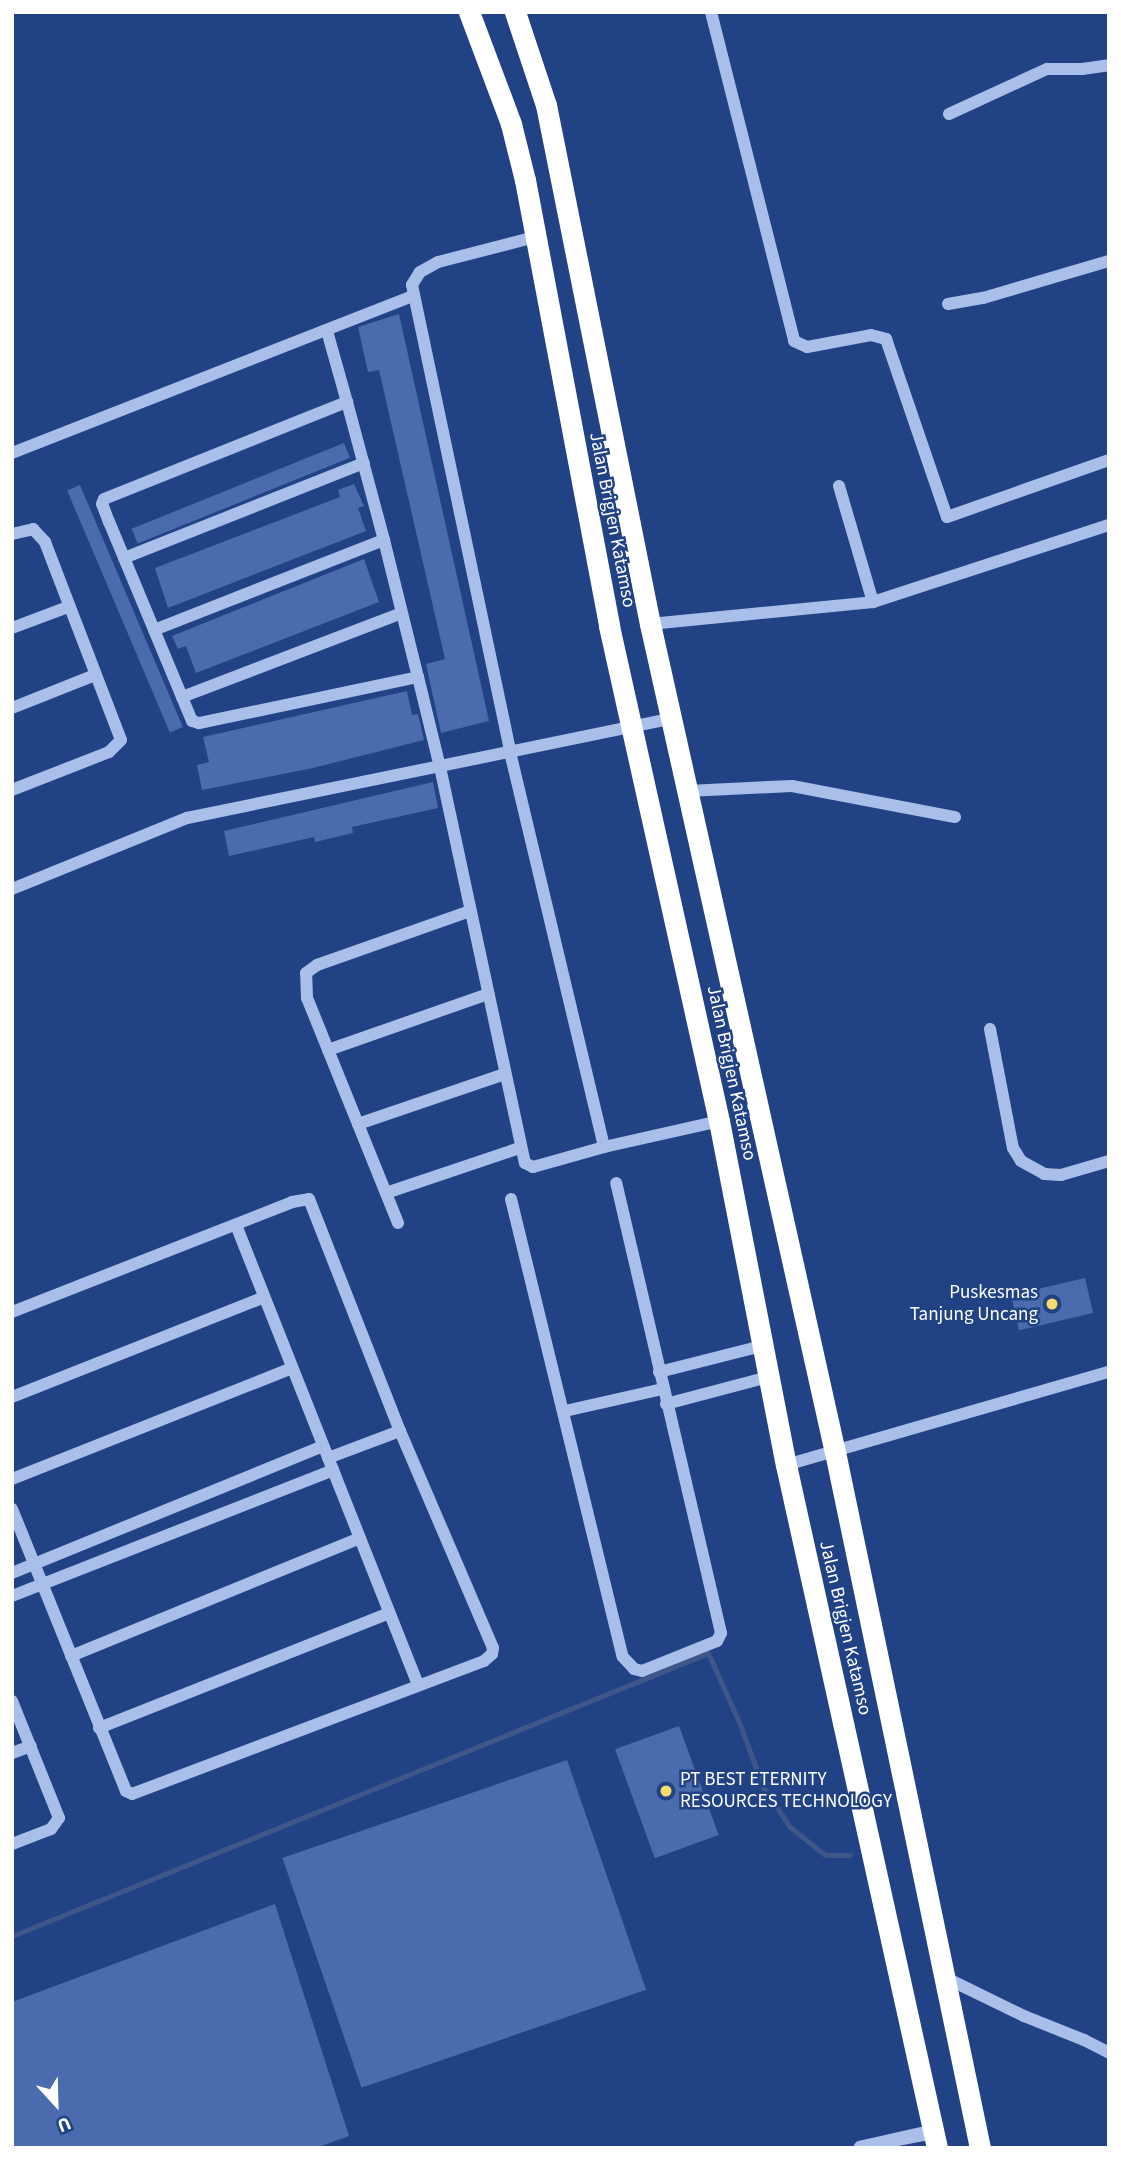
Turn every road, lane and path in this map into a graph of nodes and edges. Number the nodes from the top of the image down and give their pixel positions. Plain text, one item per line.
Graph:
1 (469, 12) edge
2 (515, 12) edge
3 (711, 12) edge
4 (1109, 65) edge
5 (949, 114) dead end
6 (536, 237) junction
7 (1109, 261) edge
8 (413, 296) junction
9 (585, 302) junction
10 (948, 304) dead end
11 (549, 310) junction
12 (327, 331) junction
13 (347, 402) junction
14 (12, 453) edge
15 (1109, 460) edge
16 (364, 463) junction
17 (839, 486) dead end
18 (1109, 525) edge
19 (12, 534) edge
20 (384, 540) junction
21 (124, 558) junction
22 (873, 602) junction
23 (68, 607) junction
24 (402, 613) junction
25 (650, 624) junction
26 (12, 628) edge
27 (154, 630) junction
28 (95, 675) junction
29 (418, 677) junction
30 (182, 697) junction
31 (12, 708) edge
32 (671, 719) junction
33 (630, 728) junction
34 (510, 752) junction
35 (440, 767) junction
36 (12, 790) edge
37 (688, 792) junction
38 (955, 817) dead end
39 (12, 889) edge
40 (470, 911) junction
41 (488, 995) junction
42 (990, 1029) dead end
43 (328, 1050) junction
44 (505, 1074) junction
45 (719, 1121) junction
46 (358, 1124) junction
47 (604, 1147) junction
48 (520, 1148) junction
49 (1109, 1161) edge
50 (616, 1183) dead end
51 (386, 1193) junction
52 (511, 1199) dead end
53 (398, 1223) dead end
54 (236, 1225) junction
55 (264, 1297) junction
56 (12, 1312) edge
57 (762, 1346) junction
58 (292, 1368) junction
59 (1109, 1372) edge
60 (659, 1373) junction
61 (768, 1377) junction
62 (663, 1389) junction
63 (12, 1397) edge
64 (666, 1404) junction
65 (565, 1411) junction
66 (400, 1430) junction
67 (323, 1446) junction
68 (835, 1452) junction
69 (331, 1464) junction
70 (786, 1465) junction
71 (12, 1479) edge
72 (12, 1509) edge
73 (360, 1538) junction
74 (34, 1564) junction
75 (12, 1573) edge
76 (42, 1584) junction
77 (12, 1596) edge
78 (390, 1613) junction
79 (71, 1656) junction
80 (418, 1684) junction
81 (12, 1702) edge
82 (99, 1728) junction
83 (31, 1746) junction
84 (12, 1753) edge
85 (12, 1844) edge
86 (946, 1978) junction
87 (1109, 2053) edge
88 (935, 2137) edge
89 (980, 2148) edge

1 - 6 highway, Jalan Brigjen Katamso
2 - 9 highway, Jalan Brigjen Katamso
3 - 15 street
4 - 5 street
6 - 8 street
6 - 11 highway, Jalan Brigjen Katamso
7 - 10 street
8 - 12 street
8 - 34 street
9 - 11 highway
9 - 25 highway, Jalan Brigjen Katamso
11 - 33 highway, Jalan Brigjen Katamso
12 - 13 street
12 - 14 street
13 - 16 street
13 - 21 street
16 - 20 street
16 - 21 street
17 - 22 street
18 - 22 street
19 - 23 street
20 - 24 street
20 - 27 street
21 - 27 street
22 - 25 street
23 - 26 street
23 - 28 street
24 - 29 street
24 - 30 street
25 - 32 highway, Jalan Brigjen Katamso
27 - 30 street
28 - 31 street
28 - 36 street
29 - 30 street
29 - 35 street
32 - 33 street
32 - 37 highway, Jalan Brigjen Katamso
33 - 34 street
33 - 45 highway, Jalan Brigjen Katamso
34 - 35 street
34 - 47 street
35 - 39 street
35 - 40 street
37 - 38 street
37 - 68 highway, Jalan Brigjen Katamso
40 - 41 street
40 - 43 street
41 - 43 street
41 - 44 street
42 - 49 street
43 - 46 street
44 - 46 street
44 - 48 street
45 - 47 street
45 - 57 highway, Jalan Brigjen Katamso
46 - 51 street
47 - 48 street
48 - 51 street
50 - 60 street
51 - 53 street
52 - 65 street
54 - 55 street
54 - 56 street
54 - 66 street
55 - 58 street
55 - 63 street
57 - 60 street
57 - 61 highway, Jalan Brigjen Katamso
58 - 67 street
58 - 71 street
59 - 68 street
60 - 62 street
61 - 64 street
61 - 70 highway, Jalan Brigjen Katamso
62 - 64 street
62 - 65 street
64 - 65 street
66 - 69 street
66 - 80 street
67 - 69 street
67 - 74 street
68 - 70 street
68 - 86 highway, Jalan Brigjen Katamso
69 - 73 street
69 - 76 street
70 - 88 highway, Jalan Brigjen Katamso
72 - 74 street
73 - 78 street
73 - 79 street
74 - 75 street
74 - 76 street
76 - 77 street
76 - 79 street
78 - 80 street
78 - 82 street
79 - 82 street
80 - 82 street
81 - 83 street
83 - 84 street
83 - 85 street
86 - 87 street
86 - 89 highway, Jalan Brigjen Katamso

